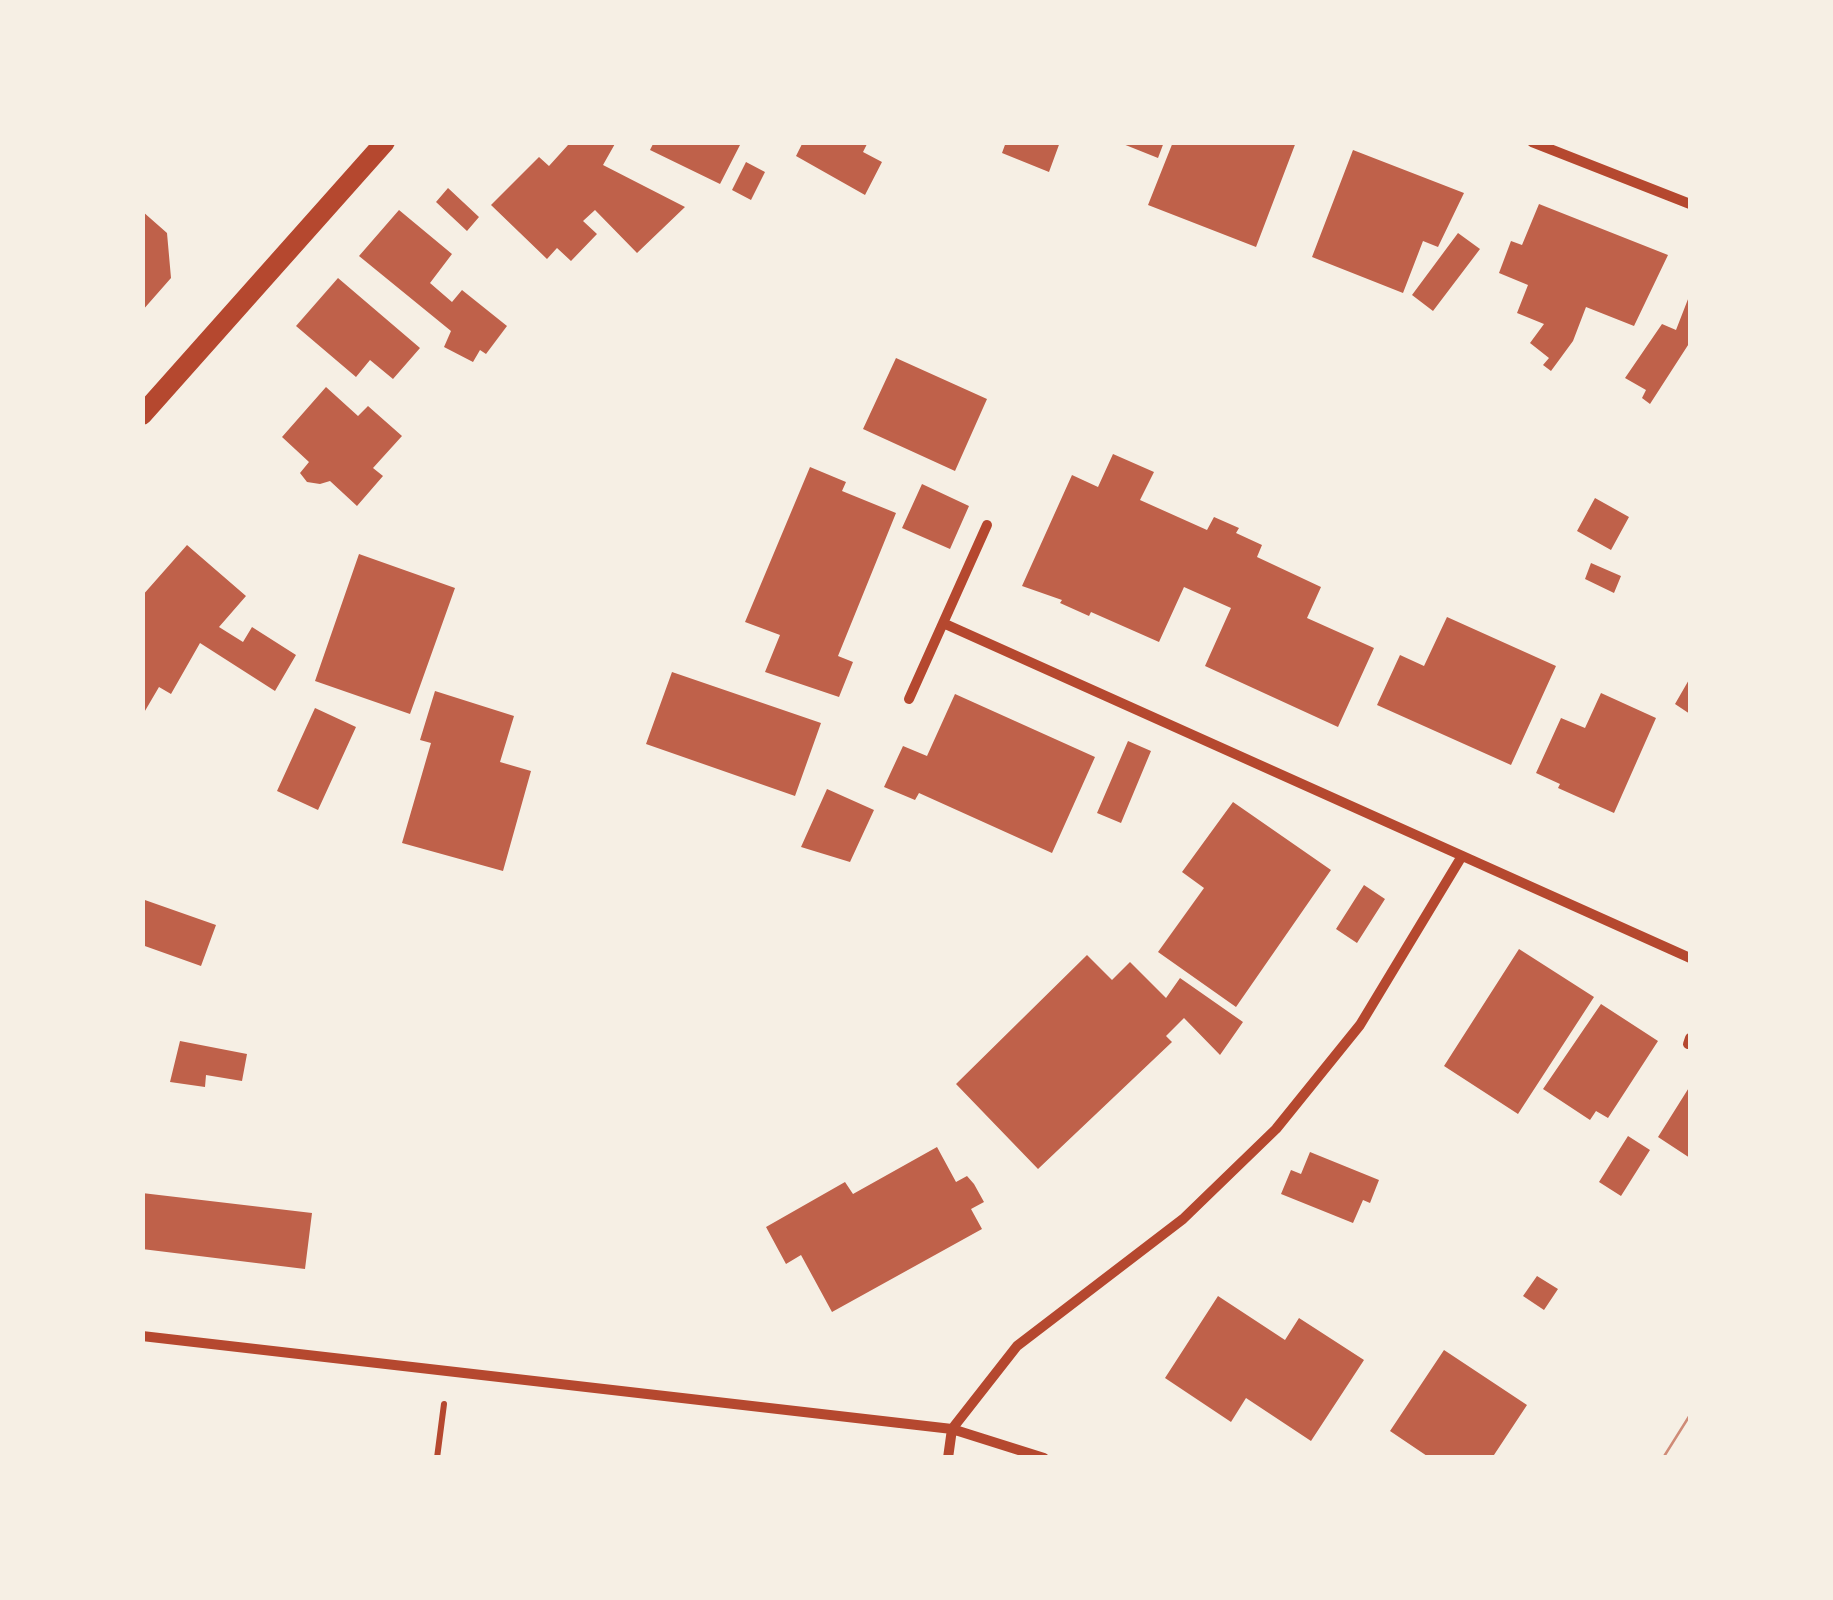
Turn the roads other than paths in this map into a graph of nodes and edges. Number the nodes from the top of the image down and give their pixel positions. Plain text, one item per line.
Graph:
1 (385, 142) edge
2 (1532, 142) edge
3 (1690, 204) edge
4 (142, 416) edge
5 (987, 524) dead end
6 (943, 622) junction
7 (909, 699) dead end
8 (1462, 856) junction
9 (1690, 958) edge
10 (142, 1336) edge
11 (952, 1429) junction
12 (948, 1458) edge
13 (1044, 1458) edge

1 - 4 main road
2 - 3 street
5 - 6 street
6 - 7 street
6 - 8 street
8 - 9 street
8 - 11 street
10 - 11 street
11 - 12 street
11 - 13 street

